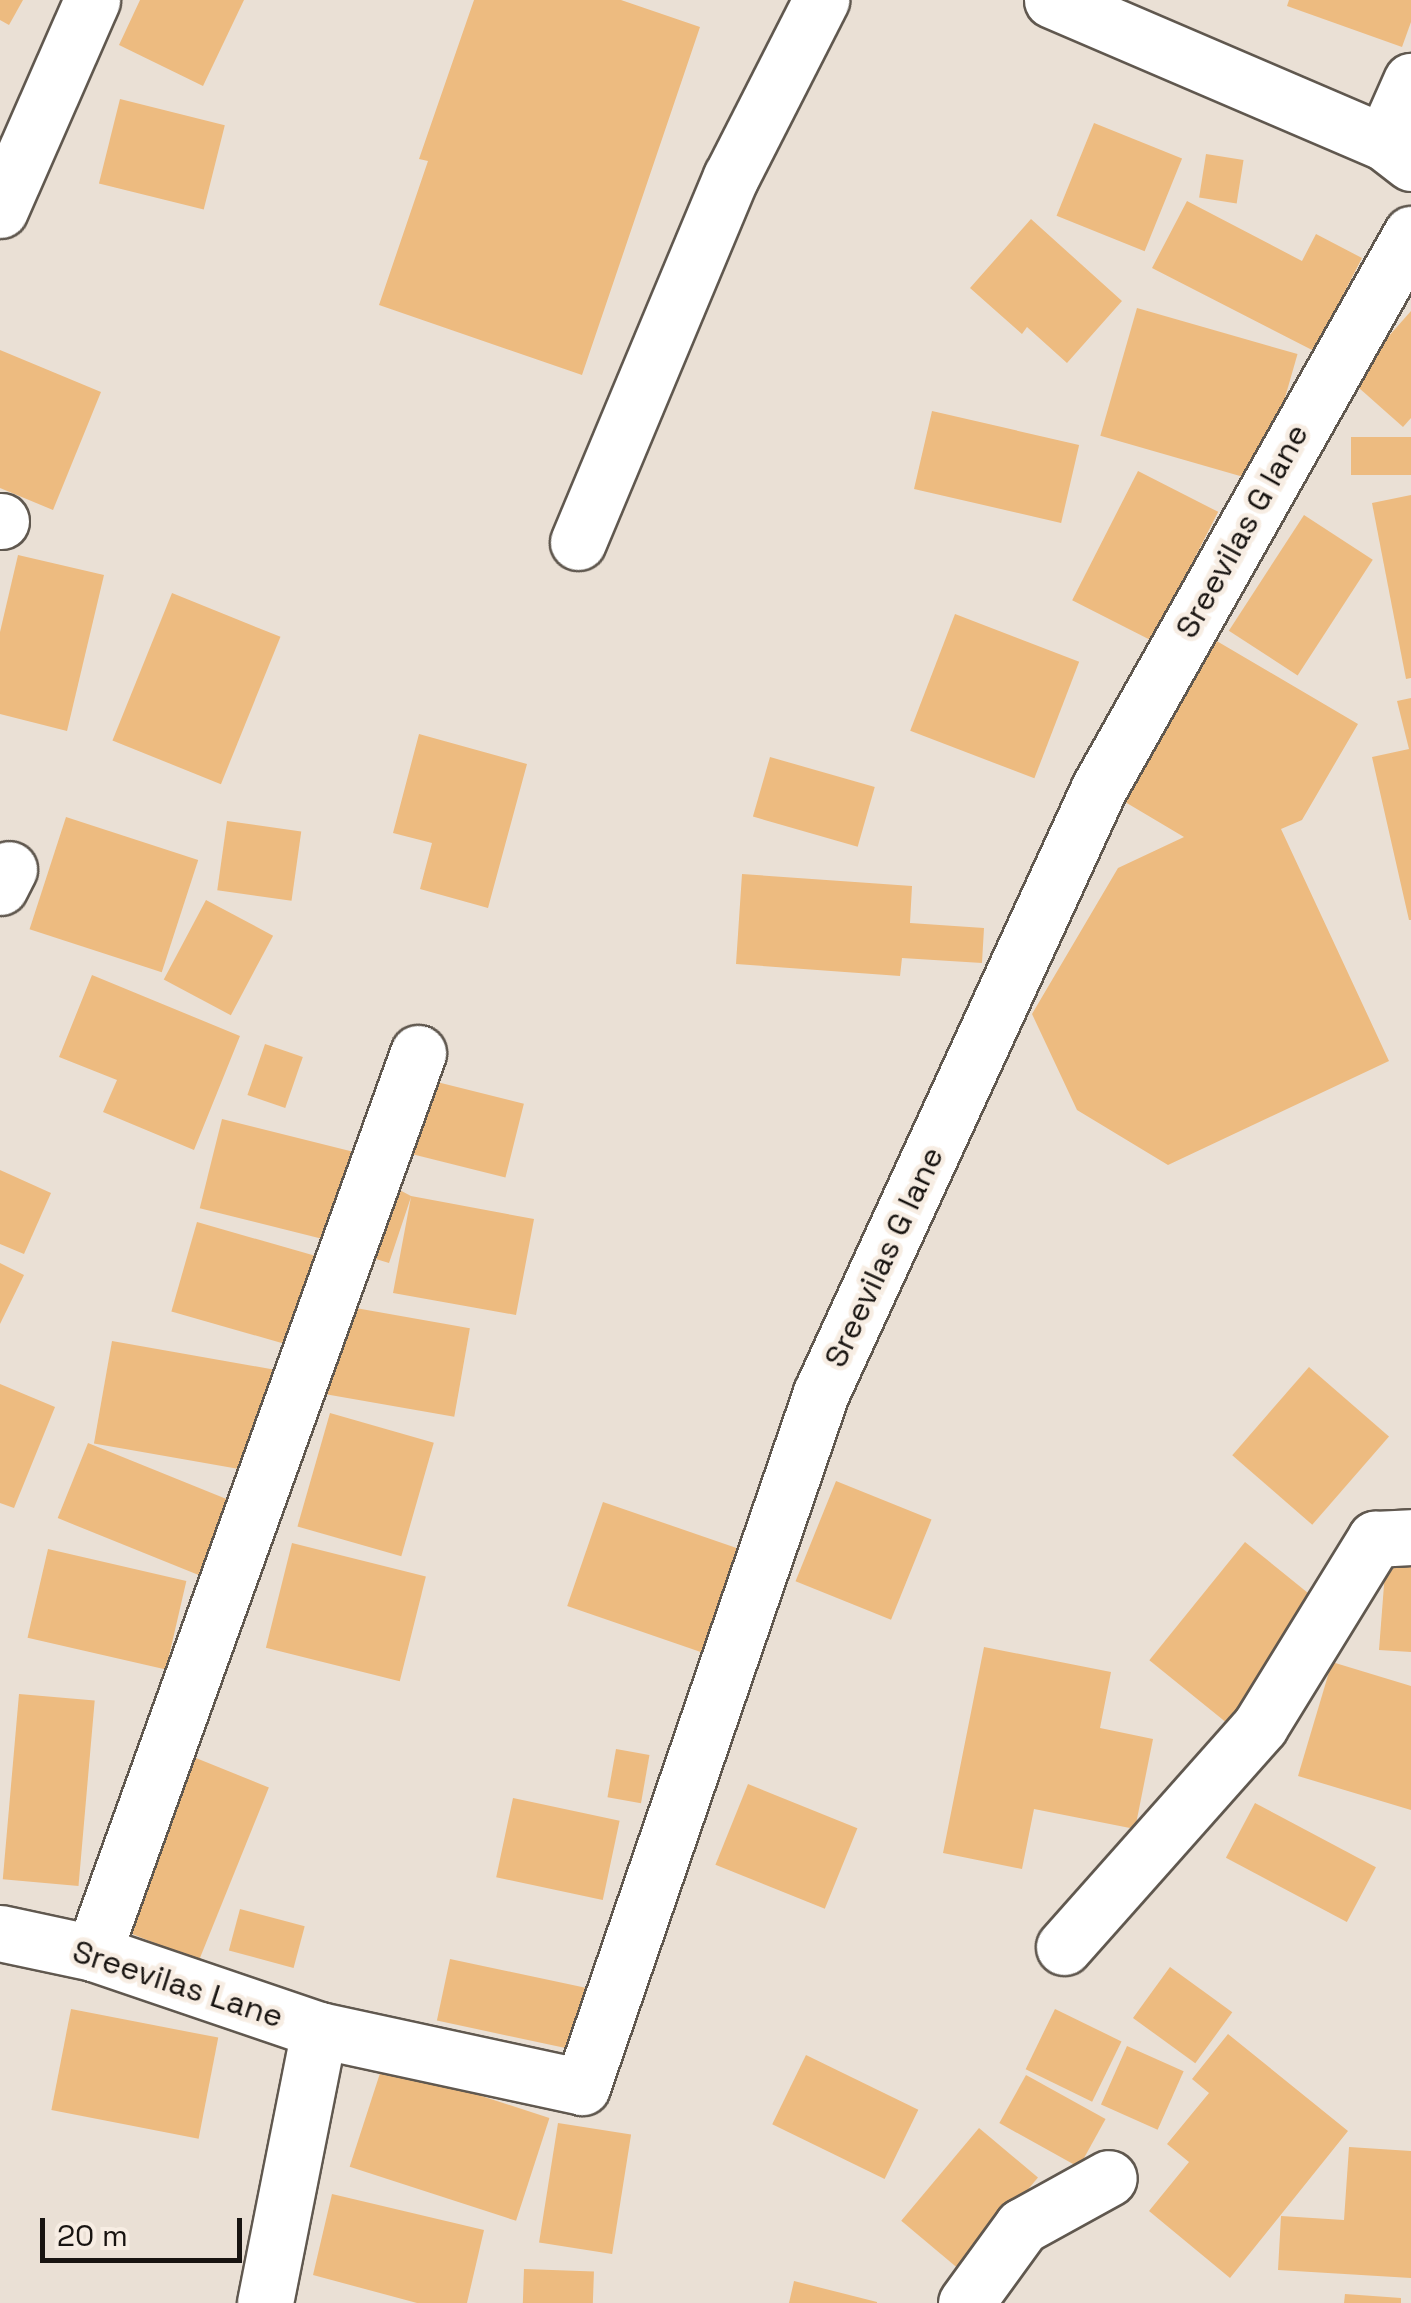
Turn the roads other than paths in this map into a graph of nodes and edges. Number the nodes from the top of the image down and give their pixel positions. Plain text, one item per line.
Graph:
1 (92, 0) edge
2 (822, 0) edge
3 (1052, 0) edge
4 (1411, 81) edge
5 (1398, 152) edge
6 (0, 210) edge
7 (1411, 234) edge
8 (578, 542) dead end
9 (418, 1052) dead end
10 (1411, 1538) edge
11 (0, 1933) edge
12 (1064, 1946) dead end
13 (93, 1953) junction
14 (319, 2030) junction
15 (1109, 2178) dead end
16 (266, 2303) edge
17 (966, 2303) edge

1 - 6 street
2 - 8 street
3 - 5 street
4 - 5 street
7 - 14 street, Sreevilas G lane
9 - 13 street
10 - 12 street
11 - 13 street, Sreevilas Lane
13 - 14 street, Sreevilas Lane
14 - 16 street, Sreevilas Lane
15 - 17 street

